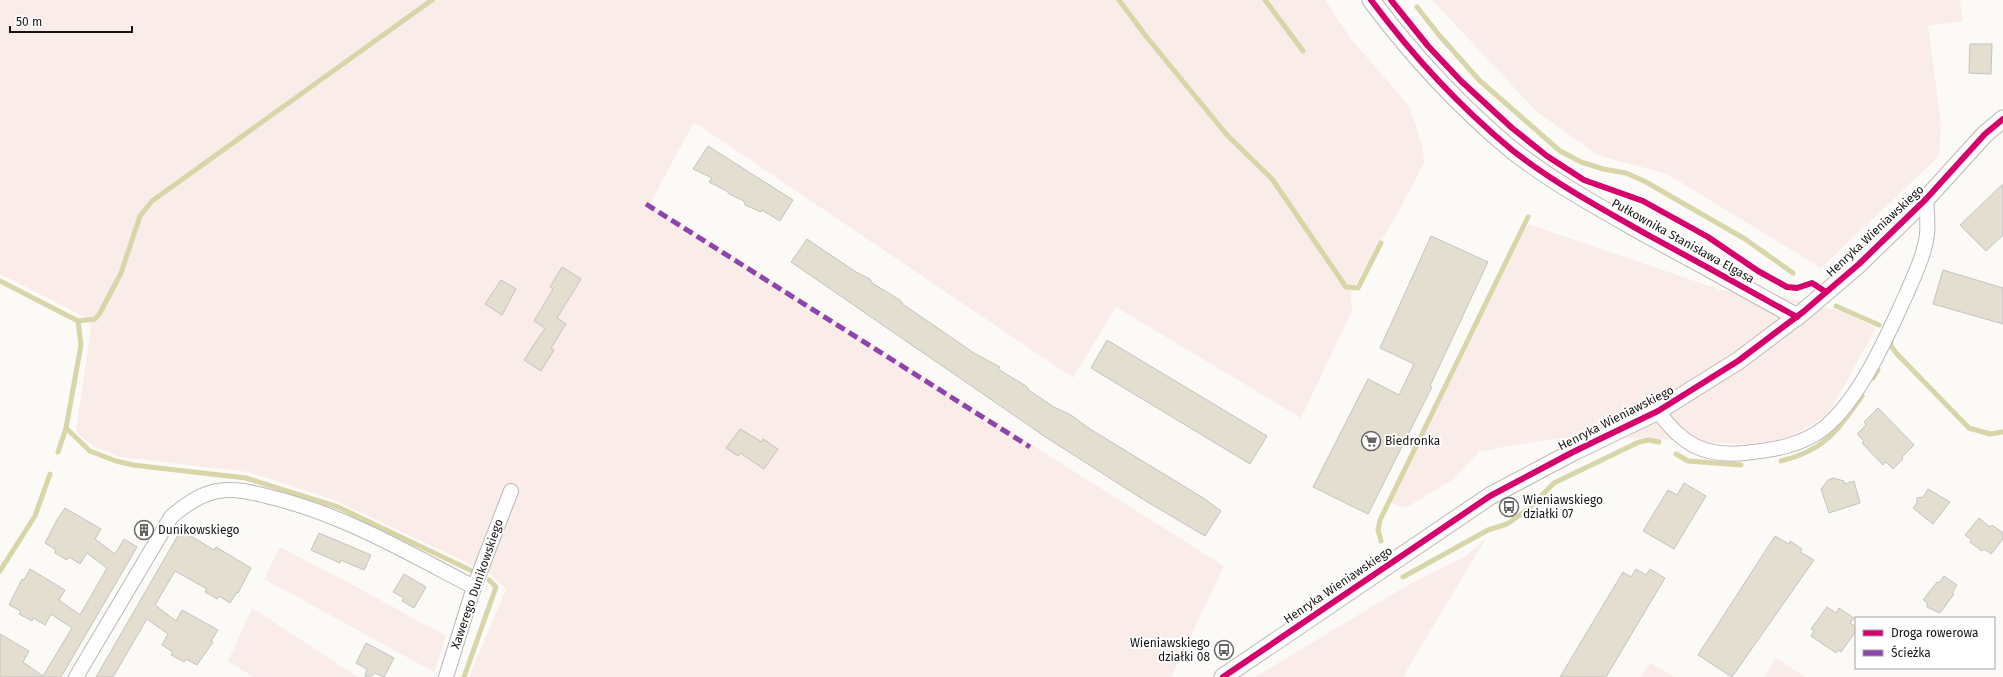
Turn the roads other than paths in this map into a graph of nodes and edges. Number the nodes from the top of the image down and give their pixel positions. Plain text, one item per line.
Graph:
1 (1371, 0) edge
2 (2003, 119) edge
3 (1926, 199) junction
4 (1797, 316) junction
5 (1658, 411) junction
6 (511, 491) dead end
7 (474, 587) junction
8 (76, 677) edge
9 (446, 677) edge
10 (1223, 677) edge

1 - 4 street, Pułkownika Stanisława Elgasa
2 - 3 street, Henryka Wieniawskiego
3 - 4 street, Henryka Wieniawskiego
3 - 5 street
4 - 5 street, Henryka Wieniawskiego
5 - 10 street, Henryka Wieniawskiego
6 - 7 street, Xawerego Dunikowskiego
7 - 8 street
7 - 9 street, Xawerego Dunikowskiego

